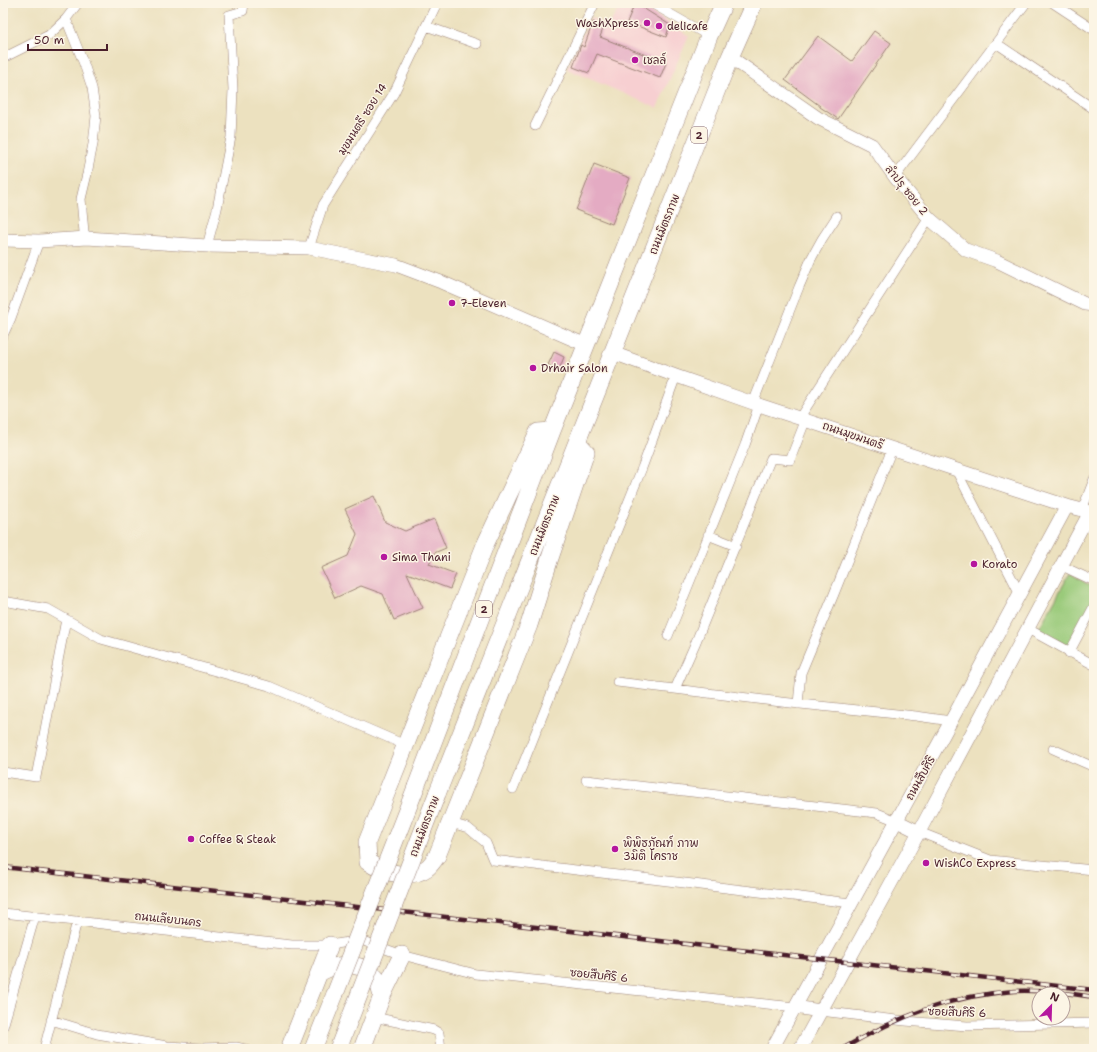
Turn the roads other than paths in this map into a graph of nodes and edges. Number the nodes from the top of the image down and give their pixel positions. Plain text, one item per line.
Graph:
1 (78, 3) edge
2 (244, 3) edge
3 (437, 3) edge
4 (595, 3) edge
5 (651, 3) edge
6 (724, 3) edge
7 (754, 3) edge
8 (1026, 3) edge
9 (1053, 3) edge
10 (66, 19) junction
11 (426, 26) junction
12 (1094, 30) edge
13 (709, 36) junction
14 (996, 43) junction
15 (477, 44) dead end
16 (3, 58) edge
17 (730, 58) junction
18 (1094, 109) edge
19 (535, 126) dead end
20 (895, 177) junction
21 (837, 216) dead end
22 (929, 218) junction
23 (86, 238) junction
24 (3, 240) edge
25 (39, 241) junction
26 (207, 246) junction
27 (309, 248) junction
28 (1094, 305) edge
29 (3, 335) edge
30 (586, 345) junction
31 (613, 353) junction
32 (676, 376) junction
33 (756, 404) junction
34 (803, 418) junction
35 (552, 431) junction
36 (577, 442) junction
37 (892, 449) junction
38 (956, 470) junction
39 (1094, 479) edge
40 (1067, 506) junction
41 (1089, 511) edge
42 (708, 535) junction
43 (736, 546) junction
44 (1062, 566) junction
45 (1094, 581) edge
46 (1020, 594) junction
47 (3, 601) edge
48 (1094, 606) edge
49 (66, 619) junction
50 (1028, 629) junction
51 (668, 636) dead end
52 (1070, 653) junction
53 (1094, 666) edge
54 (617, 682) dead end
55 (675, 689) junction
56 (798, 704) junction
57 (951, 722) junction
58 (405, 745) junction
59 (1053, 749) dead end
60 (1094, 767) edge
61 (3, 772) edge
62 (586, 780) dead end
63 (513, 789) dead end
64 (897, 821) junction
65 (451, 822) junction
66 (919, 832) junction
67 (1094, 870) edge
68 (851, 903) junction
69 (3, 913) edge
70 (35, 916) junction
71 (77, 921) junction
72 (330, 945) junction
73 (402, 955) junction
74 (319, 973) junction
75 (382, 996) junction
76 (795, 1007) junction
77 (820, 1011) junction
78 (374, 1017) junction
79 (51, 1020) junction
80 (1094, 1023) edge
81 (3, 1027) edge
82 (44, 1049) edge
83 (245, 1049) edge
84 (289, 1049) edge
85 (313, 1049) edge
86 (338, 1049) edge
87 (362, 1049) edge
88 (441, 1049) edge
89 (772, 1049) edge
90 (800, 1049) edge

1 - 10 street
2 - 26 street
3 - 11 street, มุขมนตรี ซอย 14
4 - 19 street
5 - 13 street
6 - 13 highway, ถนนมิตรภาพ / 2
7 - 17 highway, ถนนมิตรภาพ / 2
8 - 14 street
9 - 12 street
10 - 16 street
10 - 23 street
11 - 15 street
11 - 27 street, มุขมนตรี ซอย 14
13 - 30 highway, ถนนมิตรภาพ / 2
14 - 18 street
14 - 20 street
17 - 20 street, ลำปรุ ซอย 2
17 - 31 highway, ถนนมิตรภาพ / 2
20 - 22 street, ลำปรุ ซอย 2
21 - 33 street
22 - 28 street, ลำปรุ ซอย 2
22 - 34 street
23 - 25 street
23 - 26 street
24 - 25 street
25 - 29 street
26 - 27 street
27 - 30 street
30 - 35 highway, ถนนมิตรภาพ / 2
31 - 32 street, ถนนมุขมนตรี
31 - 36 highway, ถนนมิตรภาพ / 2
32 - 33 street, ถนนมุขมนตรี
32 - 63 street
33 - 34 street, ถนนมุขมนตรี
33 - 42 street
34 - 37 street, ถนนมุขมนตรี
34 - 43 street
35 - 58 highway
35 - 85 highway, ถนนมิตรภาพ / 2, bridge
36 - 65 highway
36 - 86 highway, ถนนมิตรภาพ / 2, bridge
37 - 38 street, ถนนมุขมนตรี
37 - 56 street
38 - 40 street, ถนนมุขมนตรี
38 - 46 street
39 - 41 street
40 - 41 street, ถนนมุขมนตรี
40 - 46 street, ถนนสืบศิริ
41 - 44 street
42 - 43 street
42 - 51 street
43 - 55 street
44 - 45 street
44 - 50 street
46 - 57 street, ถนนสืบศิริ
47 - 49 street
48 - 52 street
49 - 58 street
49 - 61 street
50 - 52 street
50 - 66 street
52 - 53 street
54 - 55 street
55 - 56 street
56 - 57 street
57 - 64 street, ถนนสืบศิริ
58 - 65 highway
59 - 60 street
62 - 64 street
64 - 66 street
64 - 68 street, ถนนสืบศิริ
65 - 68 street
66 - 67 street
66 - 77 street
68 - 76 street, ถนนสืบศิริ
69 - 70 street, ถนนเลียบนคร
70 - 71 street, ถนนเลียบนคร
70 - 81 street
71 - 72 street, ถนนเลียบนคร
71 - 79 street
72 - 73 street, ถนนเลียบนคร
72 - 74 highway
73 - 75 highway
73 - 76 street, ซอยสืบศิริ 6
74 - 75 highway
74 - 84 highway
75 - 78 highway
76 - 77 street
76 - 89 street, ถนนสืบศิริ
77 - 80 street, ซอยสืบศิริ 6
77 - 90 street
78 - 87 highway
78 - 88 street
79 - 82 street
79 - 83 street

